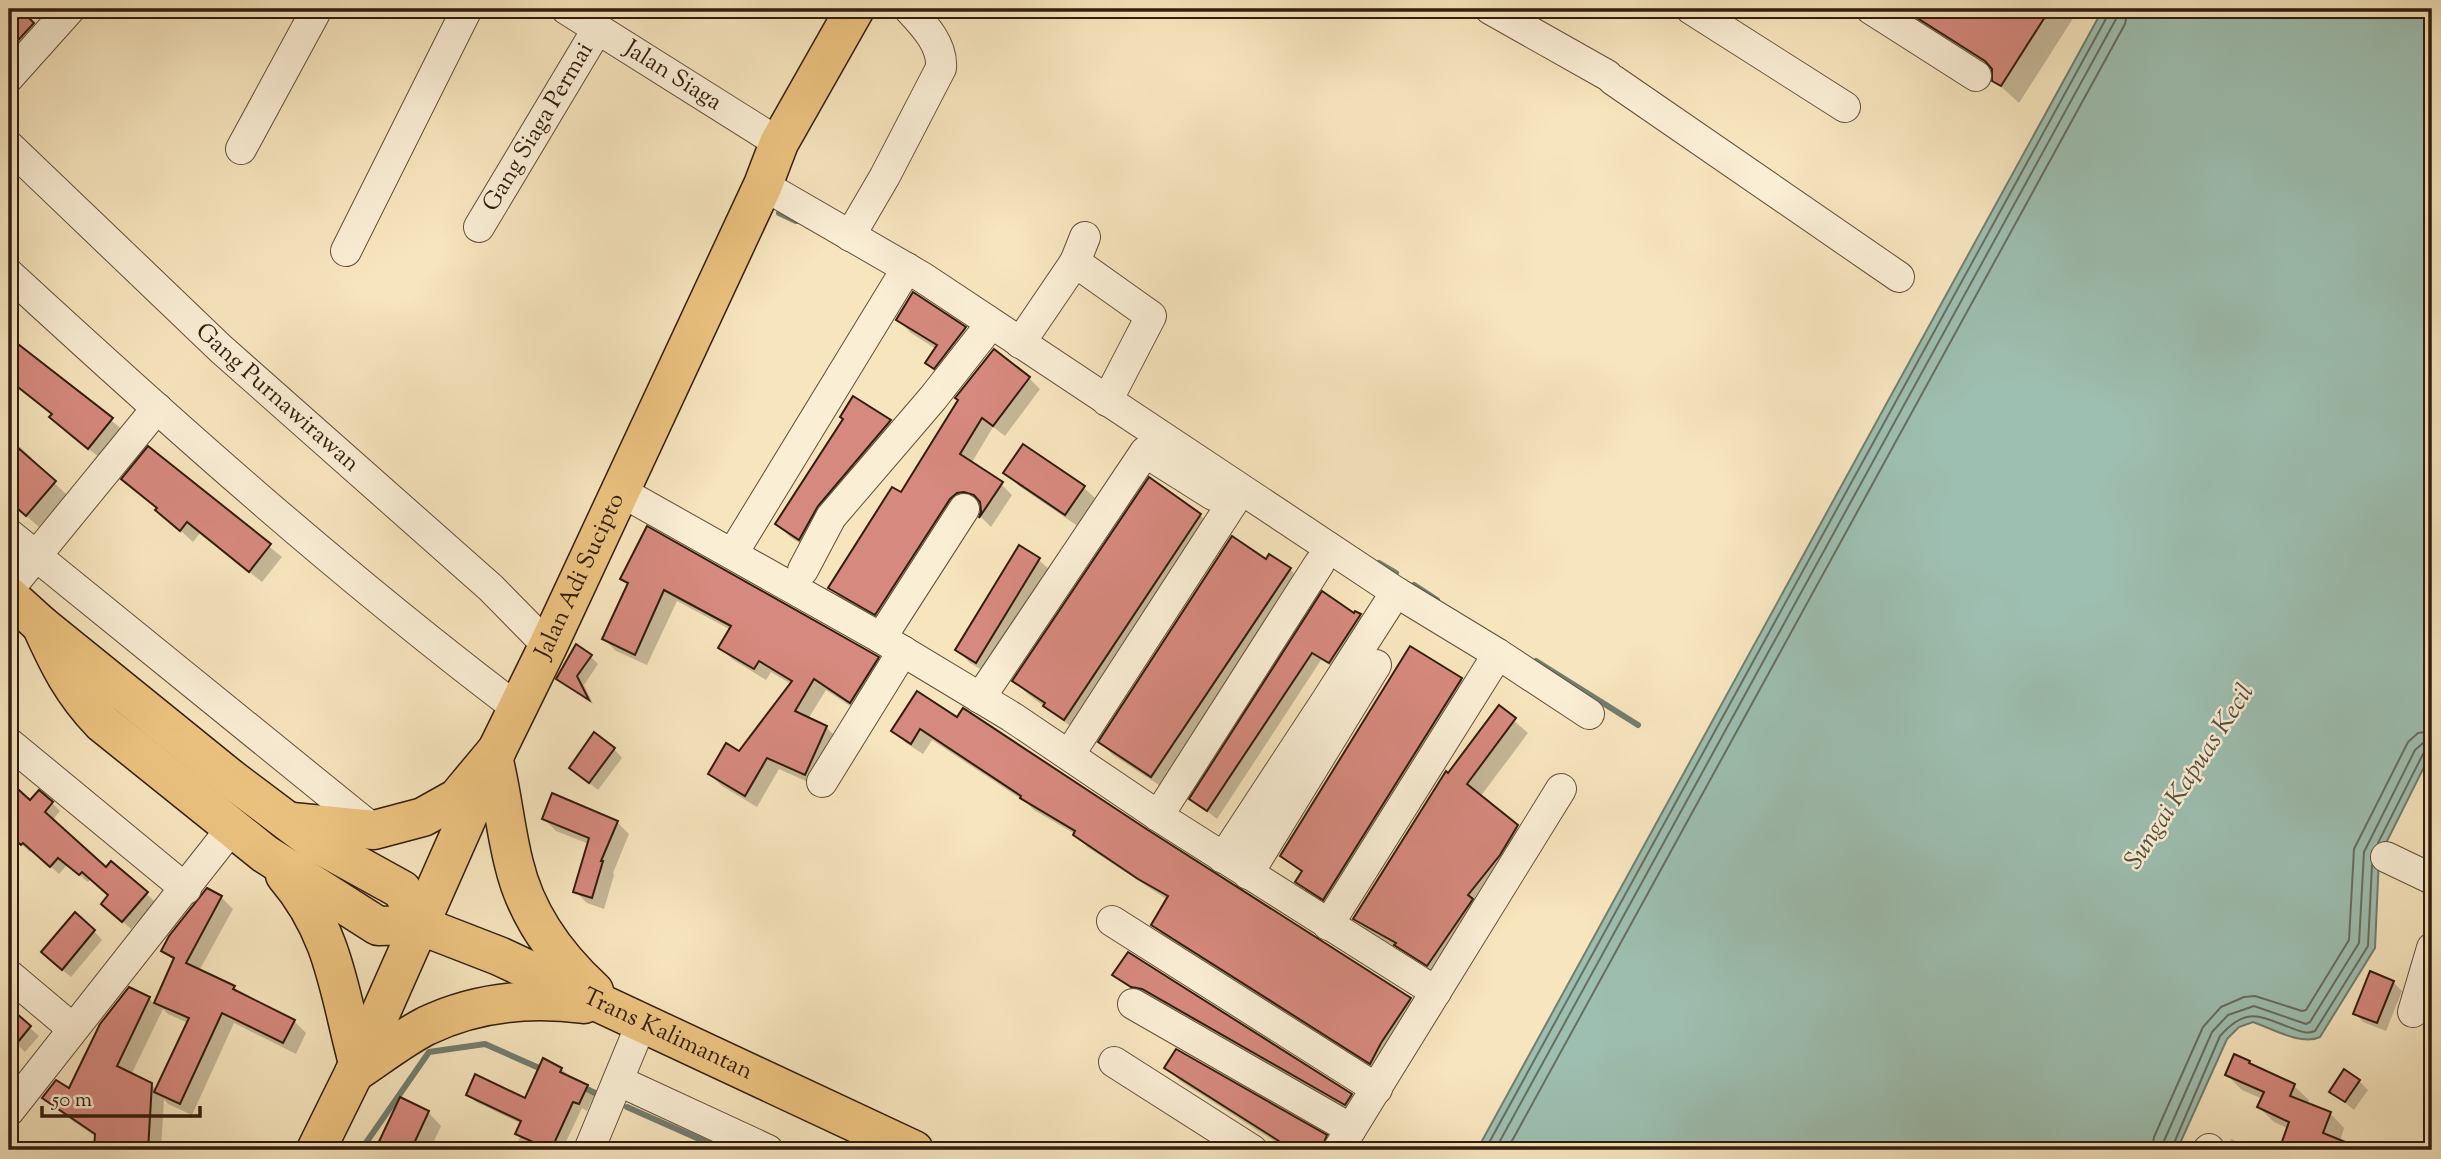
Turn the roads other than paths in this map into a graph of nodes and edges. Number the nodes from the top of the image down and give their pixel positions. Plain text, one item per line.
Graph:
1 (70, 9) edge
2 (317, 9) edge
3 (467, 9) edge
4 (566, 9) edge
5 (855, 9) edge
6 (909, 9) edge
7 (1490, 9) edge
8 (1690, 9) edge
9 (1871, 9) edge
10 (598, 28) junction
11 (1976, 76) dead end
12 (9, 77) edge
13 (1845, 107) dead end
14 (779, 143) junction
15 (9, 146) edge
16 (241, 149) dead end
17 (763, 185) junction
18 (480, 227) dead end
19 (850, 236) junction
20 (346, 251) dead end
21 (907, 268) junction
22 (9, 274) edge
23 (1899, 277) dead end
24 (991, 324) junction
25 (1020, 343) junction
26 (1107, 401) junction
27 (158, 408) junction
28 (621, 491) junction
29 (964, 509) dead end
30 (9, 534) edge
31 (733, 553) junction
32 (35, 555) junction
33 (1319, 564) dead end
34 (803, 570) dead end
35 (9, 589) edge
36 (1396, 592) junction
37 (9, 596) edge
38 (41, 625) junction
39 (892, 644) junction
40 (548, 646) junction
41 (1499, 654) junction
42 (1376, 665) dead end
43 (980, 698) junction
44 (518, 709) junction
45 (1590, 714) dead end
46 (9, 743) edge
47 (495, 754) junction
48 (1069, 755) junction
49 (822, 782) dead end
50 (1561, 789) dead end
51 (1158, 816) junction
52 (287, 821) junction
53 (231, 828) junction
54 (374, 830) junction
55 (265, 854) junction
56 (2386, 857) dead end
57 (1223, 858) junction
58 (1248, 874) junction
59 (2432, 879) edge
60 (186, 889) junction
61 (1112, 921) dead end
62 (419, 925) junction
63 (1328, 925) junction
64 (2432, 948) edge
65 (9, 975) edge
66 (2428, 982) edge
67 (1436, 992) junction
68 (1133, 1004) dead end
69 (2413, 1012) dead end
70 (626, 1015) junction
71 (72, 1028) junction
72 (1114, 1062) dead end
73 (356, 1068) junction
74 (619, 1081) junction
75 (1377, 1089) junction
76 (9, 1111) edge
77 (1345, 1140) edge
78 (316, 1150) edge
79 (589, 1150) edge
80 (768, 1150) edge
81 (914, 1150) edge
82 (1252, 1150) edge

1 - 12 street
2 - 16 street
3 - 20 street
4 - 10 street, Jalan Siaga
5 - 14 main road, Jalan Adi Sucipto
6 - 19 street
7 - 23 street
8 - 13 street
9 - 11 street
10 - 14 street, Jalan Siaga
10 - 18 street, Gang Siaga Permai
14 - 17 main road, Jalan Adi Sucipto
15 - 40 street, Gang Purnawirawan
17 - 19 street
17 - 28 main road, Jalan Adi Sucipto
19 - 21 street
21 - 24 street
21 - 31 street
22 - 27 street
24 - 25 street
24 - 34 street
25 - 26 street
25 - 26 street
26 - 36 street
27 - 32 street
27 - 44 street
28 - 31 street
28 - 40 main road, Jalan Adi Sucipto
29 - 39 street
30 - 32 street
31 - 39 street
32 - 35 street
32 - 54 street
33 - 51 street
36 - 41 street
36 - 57 street
37 - 38 main road
38 - 52 main road
38 - 53 main road
39 - 43 street
39 - 49 street
40 - 44 main road, Jalan Adi Sucipto
41 - 45 street
41 - 63 street
42 - 58 street
43 - 48 street
43 - 48 street
44 - 47 main road, Jalan Adi Sucipto
46 - 60 street
47 - 54 main road
47 - 62 main road, Jalan Adi Sucipto
47 - 70 main road
48 - 51 street
50 - 67 street
51 - 57 street
52 - 54 main road
52 - 62 main road
53 - 55 main road
53 - 60 street
55 - 62 main road
55 - 73 main road
56 - 59 street
57 - 58 street
58 - 63 street
60 - 71 street
61 - 75 street
62 - 70 main road, Trans Kalimantan
62 - 73 main road, Jalan Adi Sucipto
63 - 67 street
64 - 66 street
65 - 71 street
66 - 69 street
67 - 75 street
68 - 77 street
70 - 73 main road
70 - 74 street
70 - 81 main road, Trans Kalimantan
71 - 76 street
72 - 82 street
73 - 78 main road, Jalan Adi Sucipto
74 - 79 street
74 - 80 street
75 - 77 street

